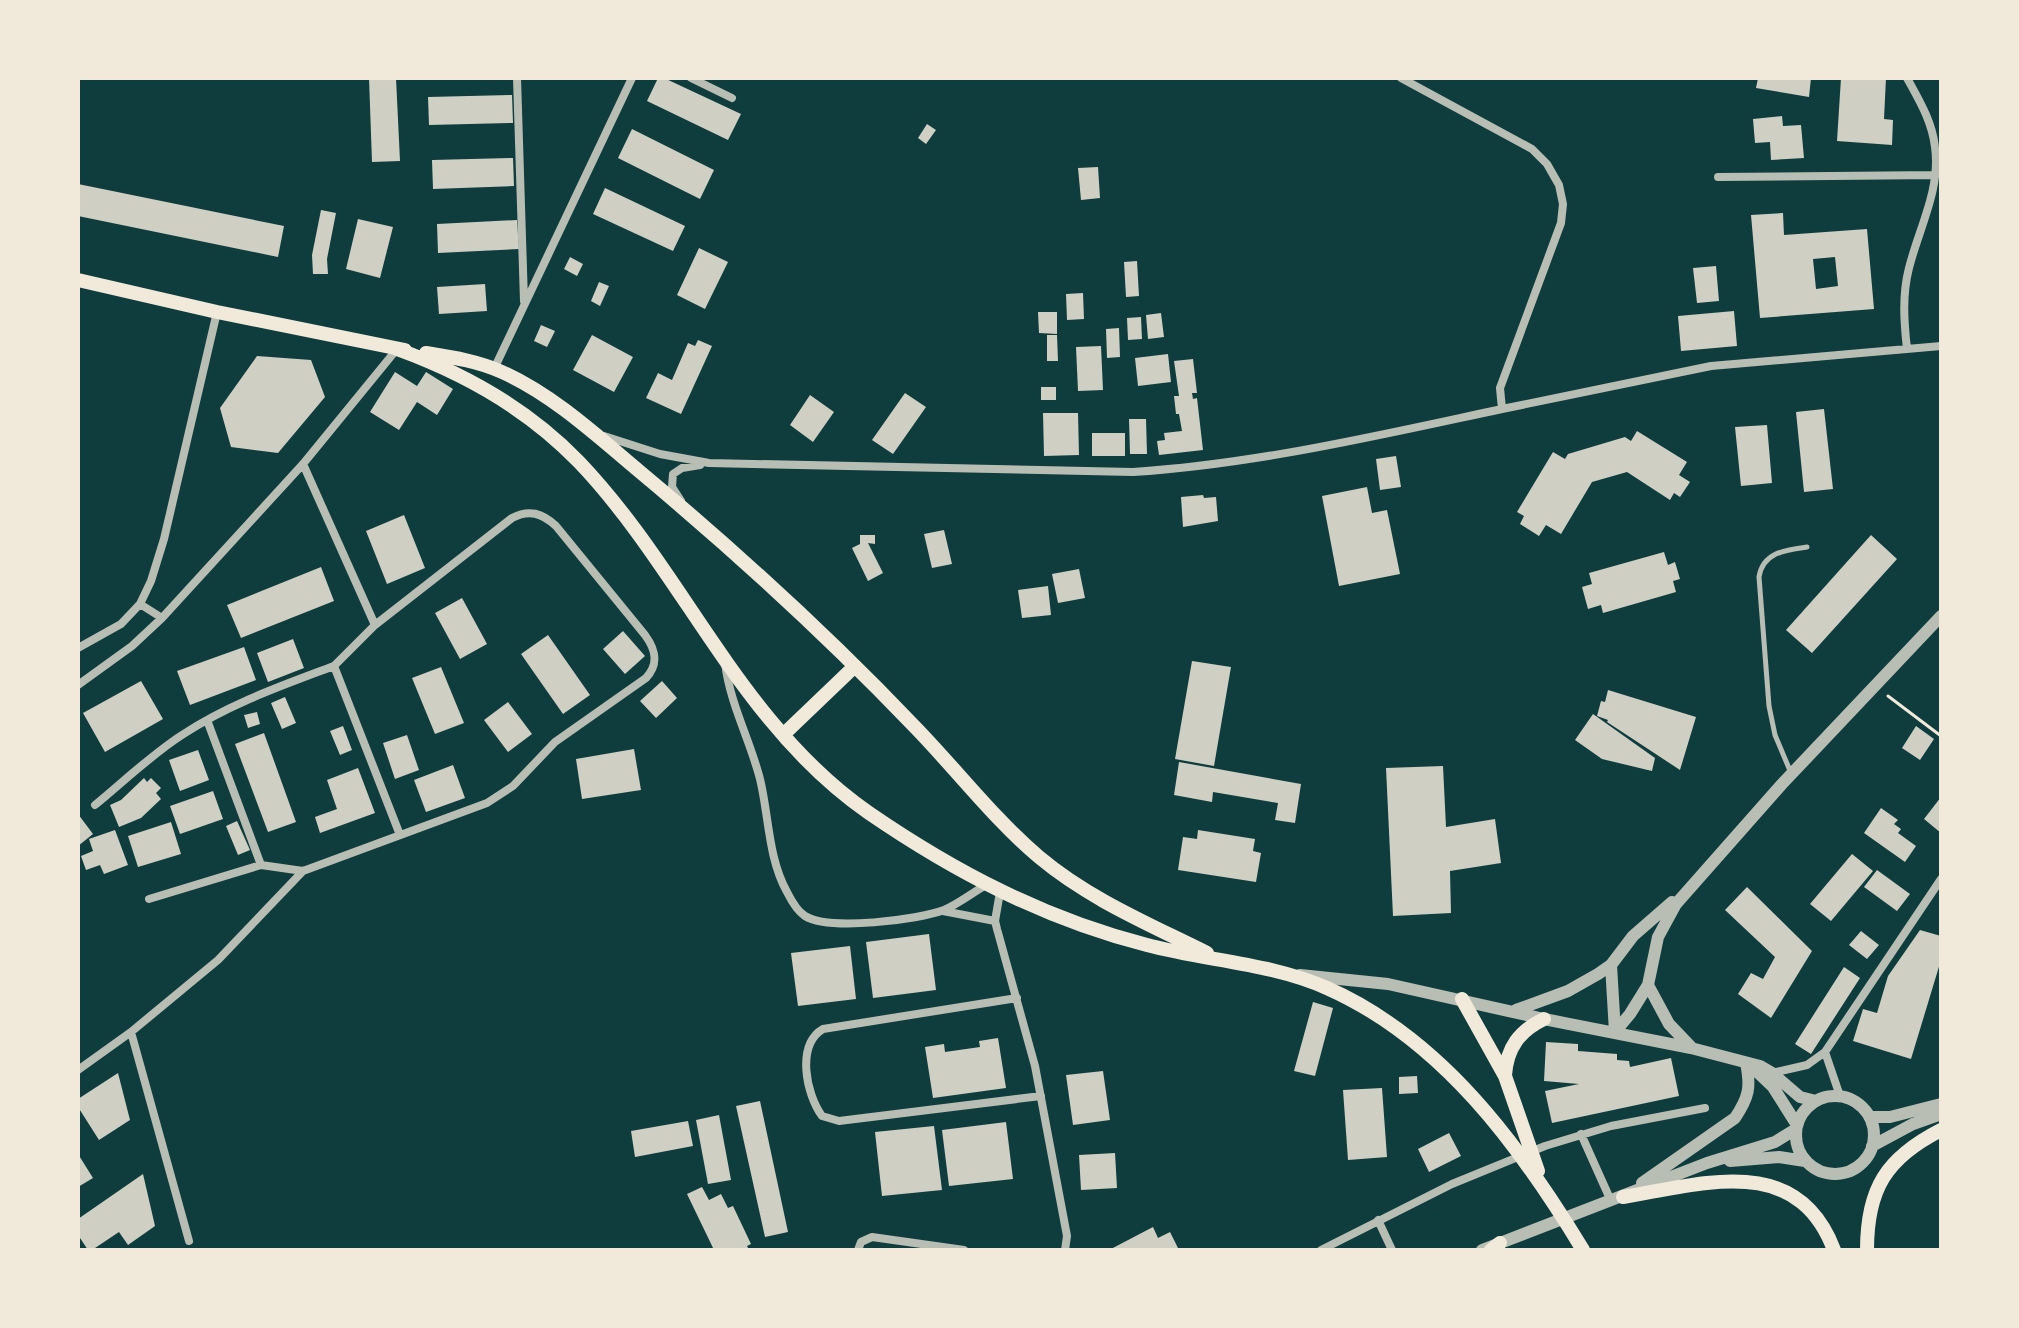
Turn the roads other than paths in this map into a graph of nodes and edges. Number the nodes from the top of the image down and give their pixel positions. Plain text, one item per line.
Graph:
1 (517, 78) edge
2 (632, 78) edge
3 (691, 78) edge
4 (1401, 78) edge
5 (1907, 78) edge
6 (732, 98) dead end
7 (1938, 175) edge
8 (1718, 177) dead end
9 (78, 280) edge
10 (524, 304) junction
11 (217, 312) junction
12 (1941, 346) edge
13 (397, 349) junction
14 (1907, 349) junction
15 (494, 369) junction
16 (1502, 409) junction
17 (592, 432) junction
18 (709, 463) junction
19 (303, 464) junction
20 (690, 514) junction
21 (1807, 547) dead end
22 (140, 604) junction
23 (1941, 616) edge
24 (162, 618) junction
25 (375, 625) junction
26 (78, 648) edge
27 (725, 662) junction
28 (334, 666) junction
29 (855, 666) junction
30 (78, 685) edge
31 (207, 720) junction
32 (784, 734) junction
33 (1792, 775) junction
34 (95, 805) dead end
35 (400, 835) junction
36 (261, 865) junction
37 (303, 871) junction
38 (1941, 879) edge
39 (986, 885) junction
40 (1692, 885) junction
41 (1000, 892) junction
42 (149, 899) dead end
43 (943, 910) junction
44 (995, 921) junction
45 (1226, 962) junction
46 (1611, 965) junction
47 (1287, 973) junction
48 (1648, 985) junction
49 (1017, 998) junction
50 (1462, 999) junction
51 (1514, 1011) junction
52 (1544, 1019) junction
53 (131, 1032) junction
54 (1615, 1032) junction
55 (1691, 1048) junction
56 (1825, 1052) junction
57 (1746, 1063) junction
58 (78, 1070) edge
59 (1772, 1073) junction
60 (1505, 1076) junction
61 (1041, 1096) junction
62 (1840, 1096) junction
63 (1816, 1101) junction
64 (1941, 1104) edge
65 (1705, 1108) dead end
66 (1941, 1114) edge
67 (1870, 1117) junction
68 (1796, 1127) junction
69 (1941, 1130) edge
70 (1581, 1134) junction
71 (1872, 1146) junction
72 (1805, 1161) junction
73 (1707, 1163) junction
74 (1542, 1182) junction
75 (1617, 1199) junction
76 (1378, 1220) junction
77 (189, 1241) dead end
78 (1495, 1247) edge
79 (858, 1250) edge
80 (964, 1250) edge
81 (1065, 1250) edge
82 (1321, 1250) edge
83 (1392, 1250) edge
84 (1482, 1250) edge
85 (1583, 1250) edge
86 (1834, 1250) edge
87 (1867, 1250) edge

1 - 10 street
2 - 10 street
3 - 6 street
4 - 16 street
5 - 7 street
7 - 8 street
7 - 14 street
9 - 11 main road
10 - 15 street
11 - 13 main road
11 - 22 street
12 - 14 street
13 - 15 main road
13 - 19 street
13 - 27 main road
14 - 16 street
15 - 17 main road
16 - 18 street
17 - 18 street
17 - 20 main road
18 - 20 street
19 - 24 street
19 - 25 street
20 - 29 main road
21 - 33 lane
22 - 24 street
22 - 26 street
23 - 33 street
24 - 30 street
25 - 28 street
25 - 35 street
27 - 32 main road
27 - 43 street
28 - 31 street
28 - 35 street
29 - 32 main road
29 - 45 main road
31 - 34 street
31 - 36 street
32 - 39 main road
33 - 40 street
35 - 37 street
36 - 37 street
36 - 42 street
37 - 53 street
38 - 56 street
39 - 41 main road
39 - 43 street
40 - 46 street
40 - 48 street
41 - 44 street
41 - 45 main road
43 - 44 street
44 - 49 street
45 - 47 main road
46 - 51 street
46 - 54 street
47 - 50 street
47 - 74 main road
48 - 54 street
48 - 55 street
49 - 61 street
49 - 61 street
50 - 51 street
50 - 60 main road
51 - 52 street
52 - 54 street
52 - 60 main road
53 - 58 street
53 - 77 street
54 - 55 street
55 - 57 street
56 - 59 street
56 - 62 street
57 - 59 street
57 - 68 street
57 - 75 street
59 - 63 street
60 - 74 main road
61 - 81 street
62 - 63 street
62 - 67 street
63 - 68 street
64 - 67 street
65 - 70 street
66 - 71 street
67 - 71 street
68 - 72 street
68 - 73 street
69 - 87 main road
70 - 75 street
70 - 76 street
71 - 72 street
72 - 73 street
73 - 75 street
74 - 85 main road
75 - 78 street
75 - 86 main road
76 - 82 street
76 - 83 street
78 - 84 street
79 - 80 street

